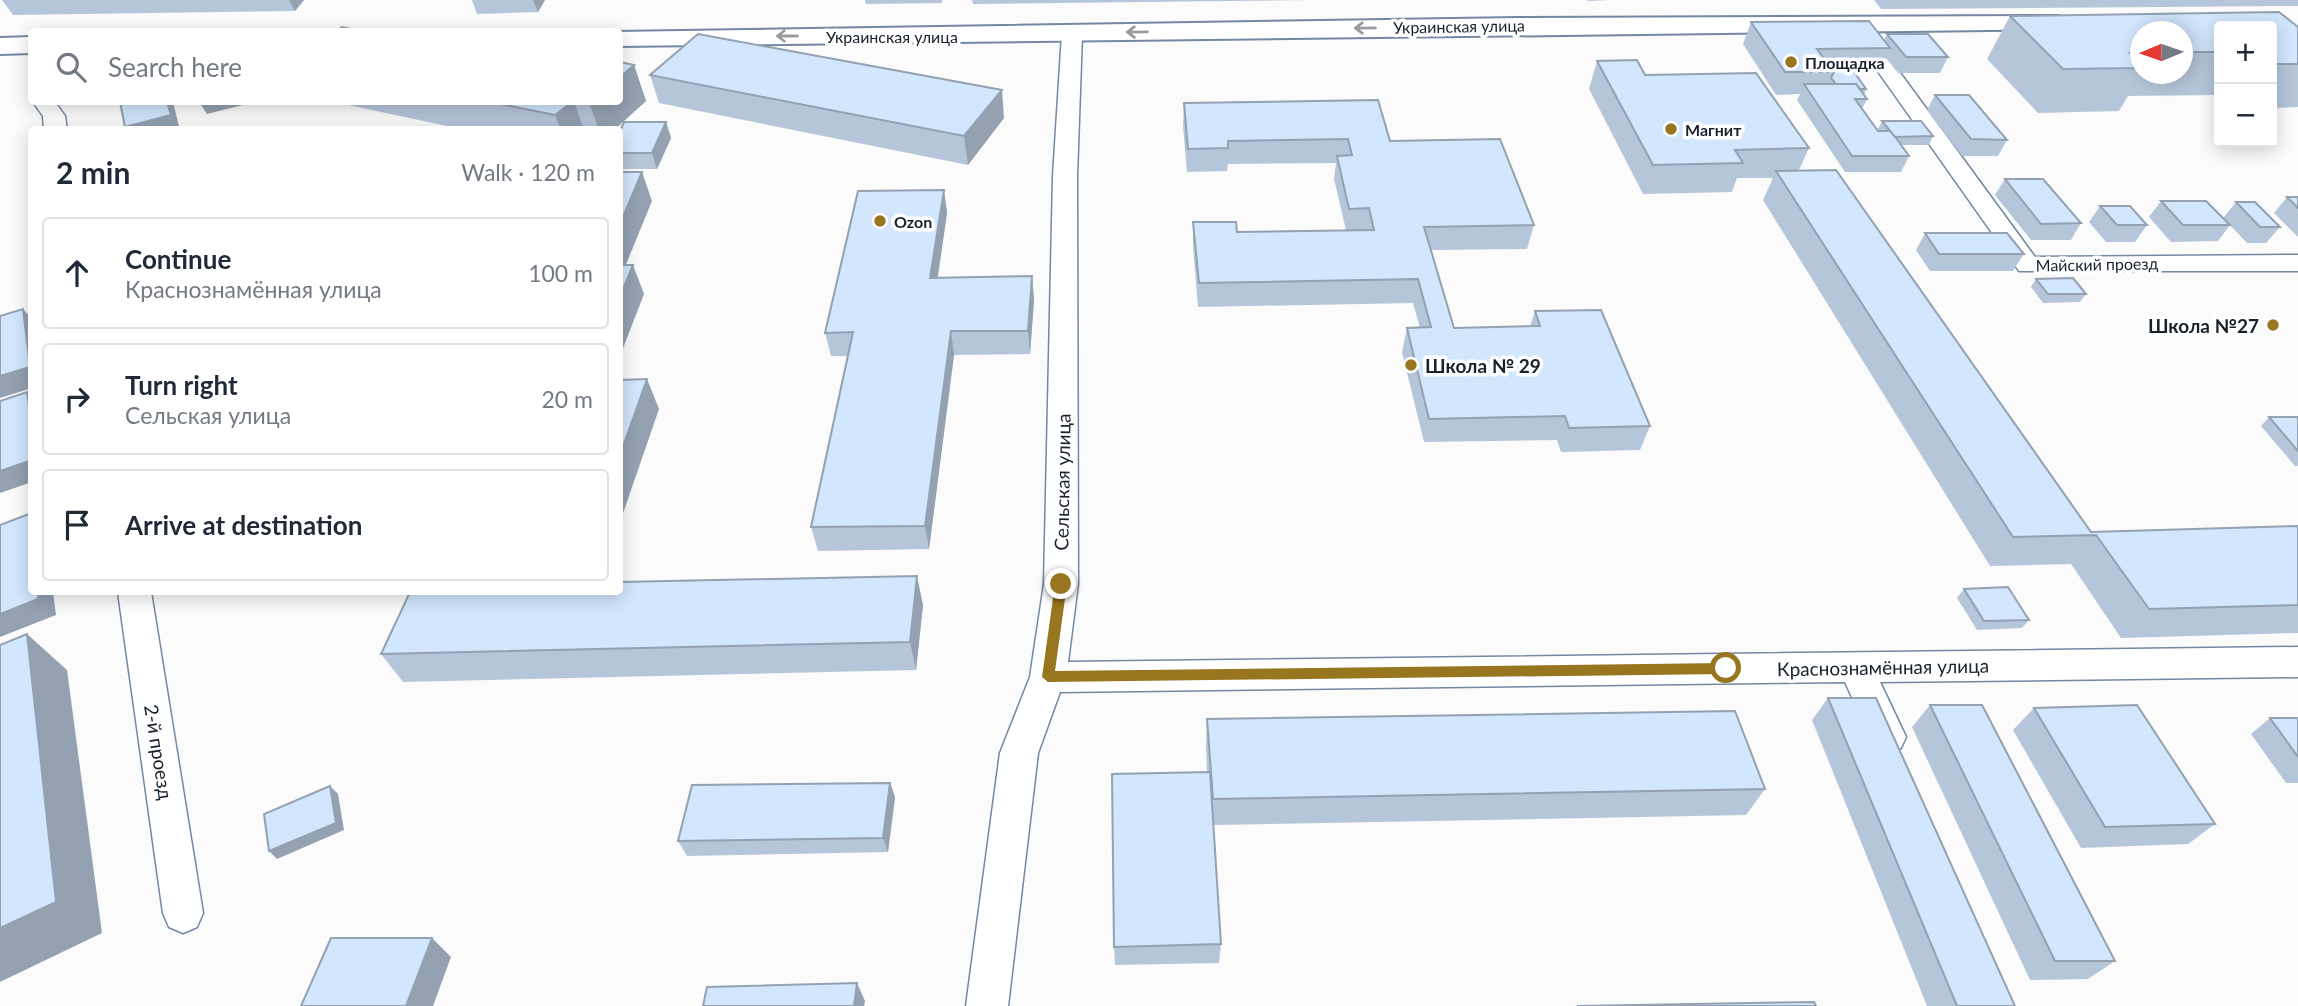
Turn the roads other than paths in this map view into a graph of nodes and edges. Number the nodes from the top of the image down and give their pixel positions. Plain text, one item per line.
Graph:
1 (1543, 0) edge
2 (1853, 23) junction
3 (1555, 24) junction
4 (2083, 24) edge
5 (1072, 34) junction
6 (623, 38) edge
7 (28, 45) edge
8 (0, 46) edge
9 (46, 105) edge
10 (55, 126) edge
11 (2298, 263) edge
12 (134, 595) edge
13 (2298, 662) edge
14 (1856, 667) junction
15 (1048, 677) junction
16 (1901, 767) edge
17 (183, 913) dead end
18 (987, 1006) edge

1 - 3 street
2 - 3 street, Украинская улица
2 - 4 street, Украинская улица
2 - 11 street, Майский проезд
3 -> 5 street, Украинская улица
5 -> 6 street, Украинская улица
5 - 15 street, Сельская улица
7 - 8 street
9 - 10 street
12 - 17 street, 2-й проезд
13 - 14 street, Краснознамённая улица
14 - 15 street, Краснознамённая улица
14 - 16 street
15 - 18 street, Сельская улица

